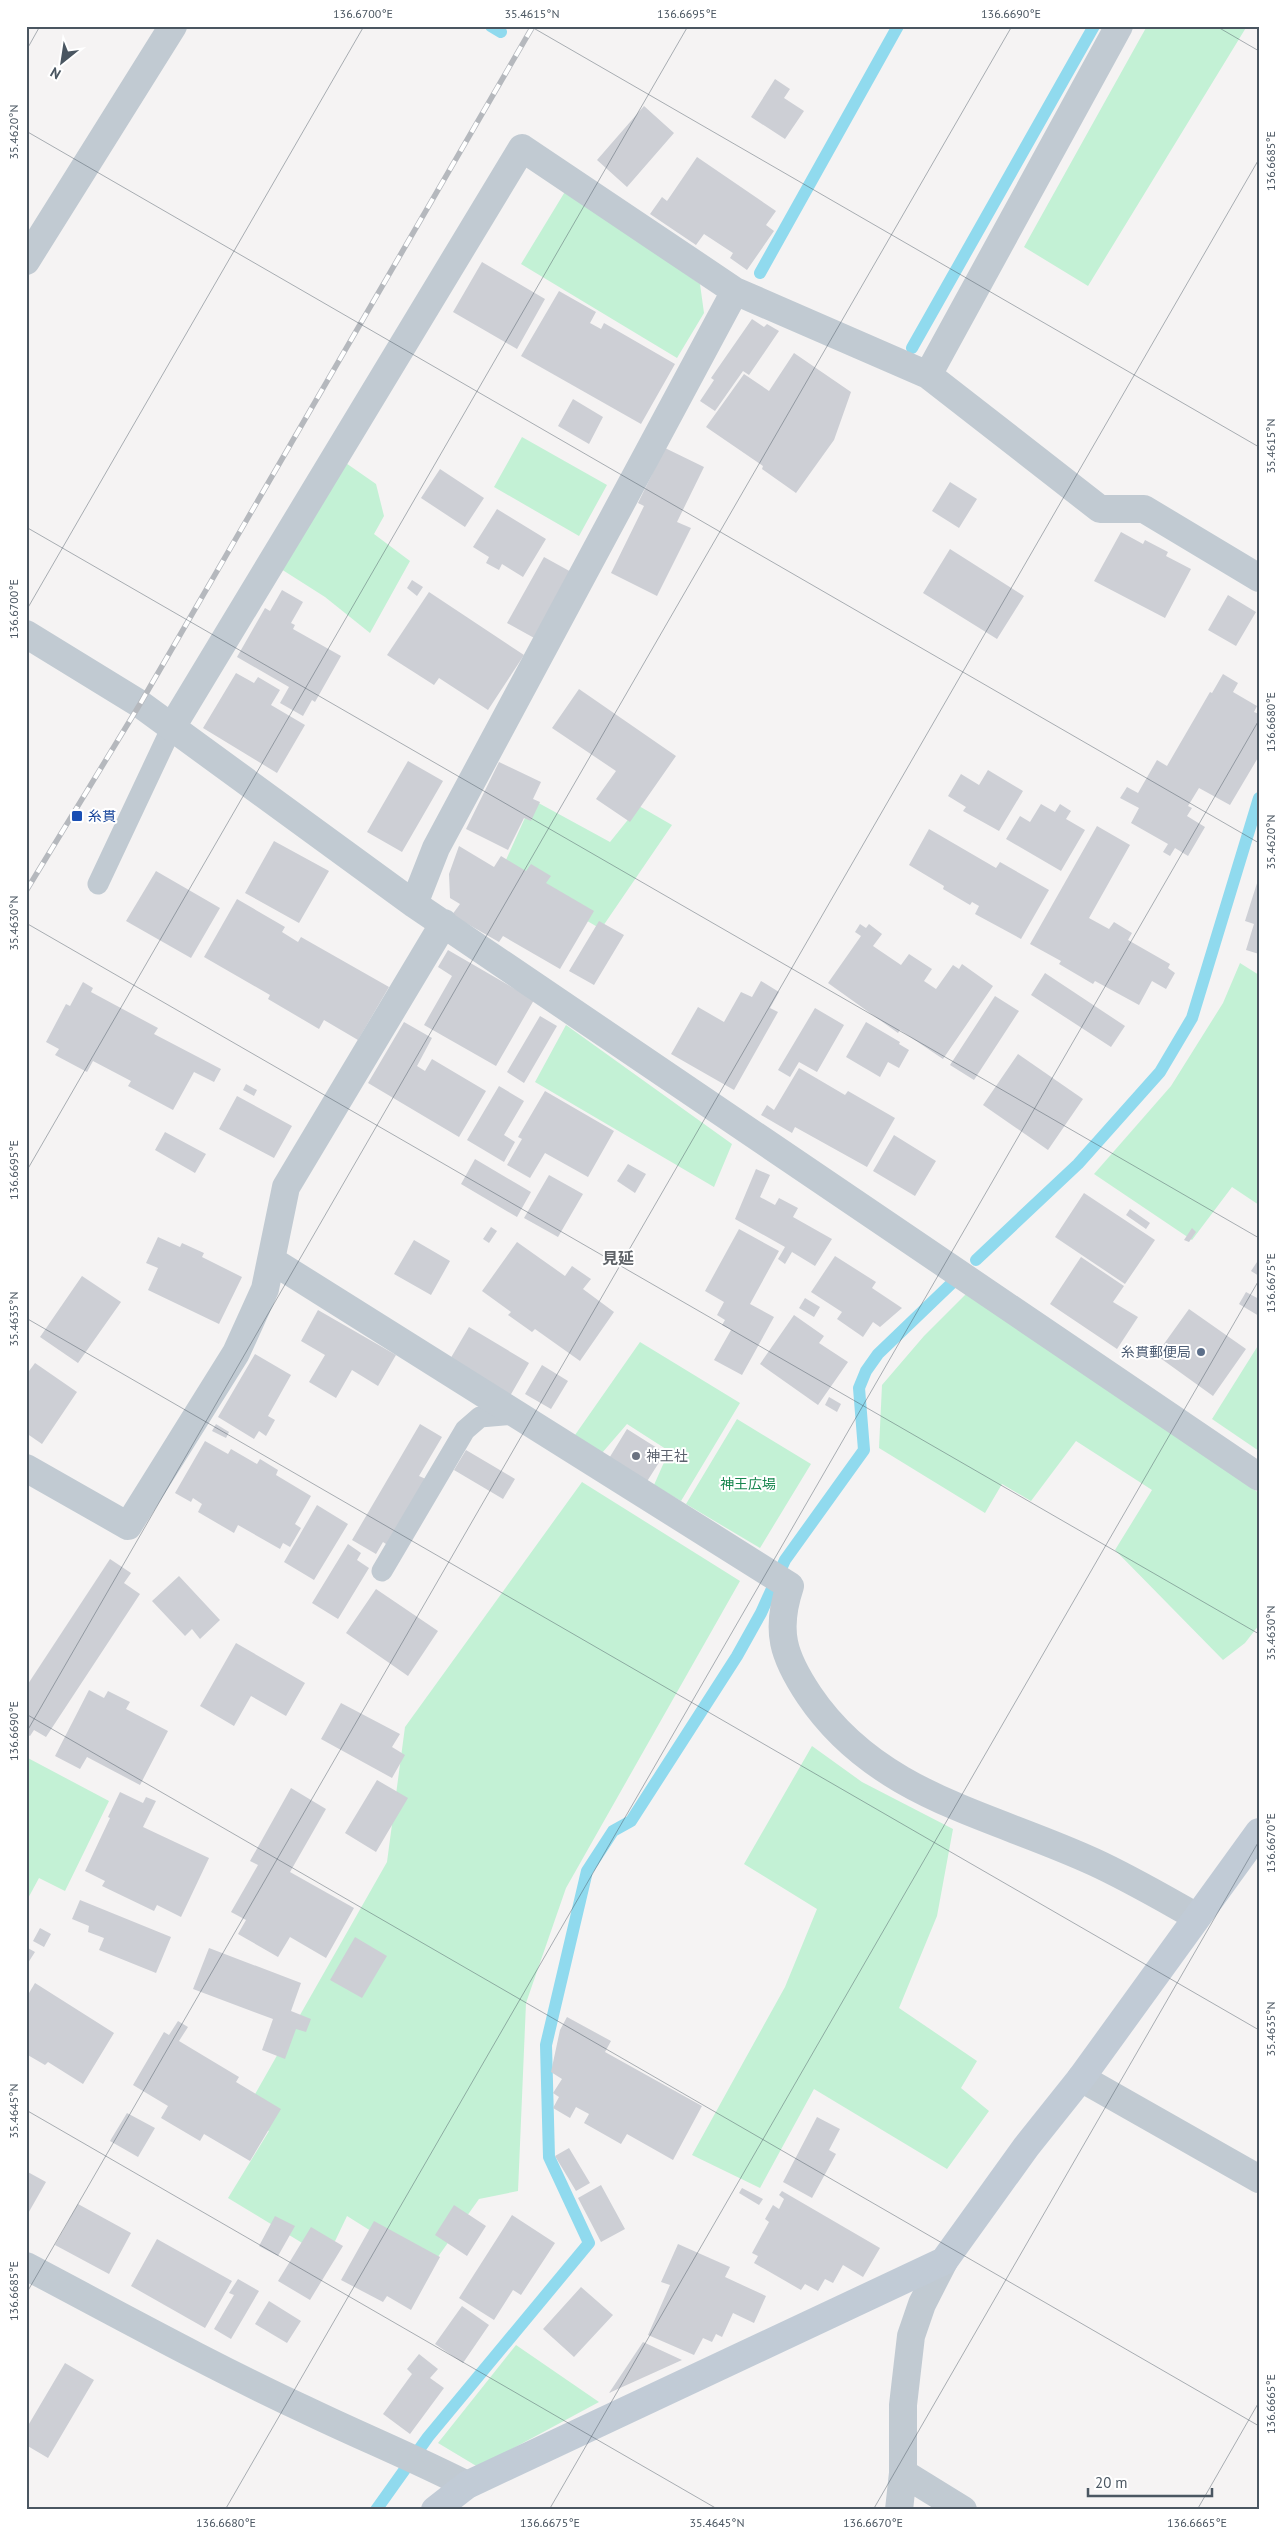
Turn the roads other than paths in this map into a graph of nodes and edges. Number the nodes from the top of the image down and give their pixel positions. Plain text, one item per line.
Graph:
1 (172, 26) edge
2 (1120, 26) edge
3 (26, 261) edge
4 (734, 291) junction
5 (928, 375) junction
6 (1259, 578) edge
7 (26, 634) edge
8 (172, 727) junction
9 (98, 884) dead end
10 (414, 904) junction
11 (444, 923) junction
12 (271, 1260) junction
13 (516, 1414) junction
14 (26, 1468) edge
15 (1259, 1477) edge
16 (382, 1571) dead end
17 (1259, 1832) edge
18 (1197, 1917) junction
19 (1081, 2078) junction
20 (1259, 2179) edge
21 (944, 2261) junction
22 (26, 2266) edge
23 (903, 2473) junction
24 (467, 2486) junction
25 (435, 2510) edge
26 (900, 2510) edge
27 (963, 2510) edge

1 - 3 street
2 - 5 street
4 - 5 street
4 - 8 street
4 - 10 street
5 - 6 street
7 - 8 street
8 - 9 lane
8 - 10 street
10 - 11 street
11 - 12 street
11 - 15 street
12 - 13 street
12 - 14 street
13 - 16 lane
13 - 18 street
17 - 18 main road
18 - 19 main road
19 - 20 street
19 - 21 main road
21 - 23 street
21 - 24 main road
22 - 24 street
23 - 26 street
23 - 27 street
24 - 25 main road

